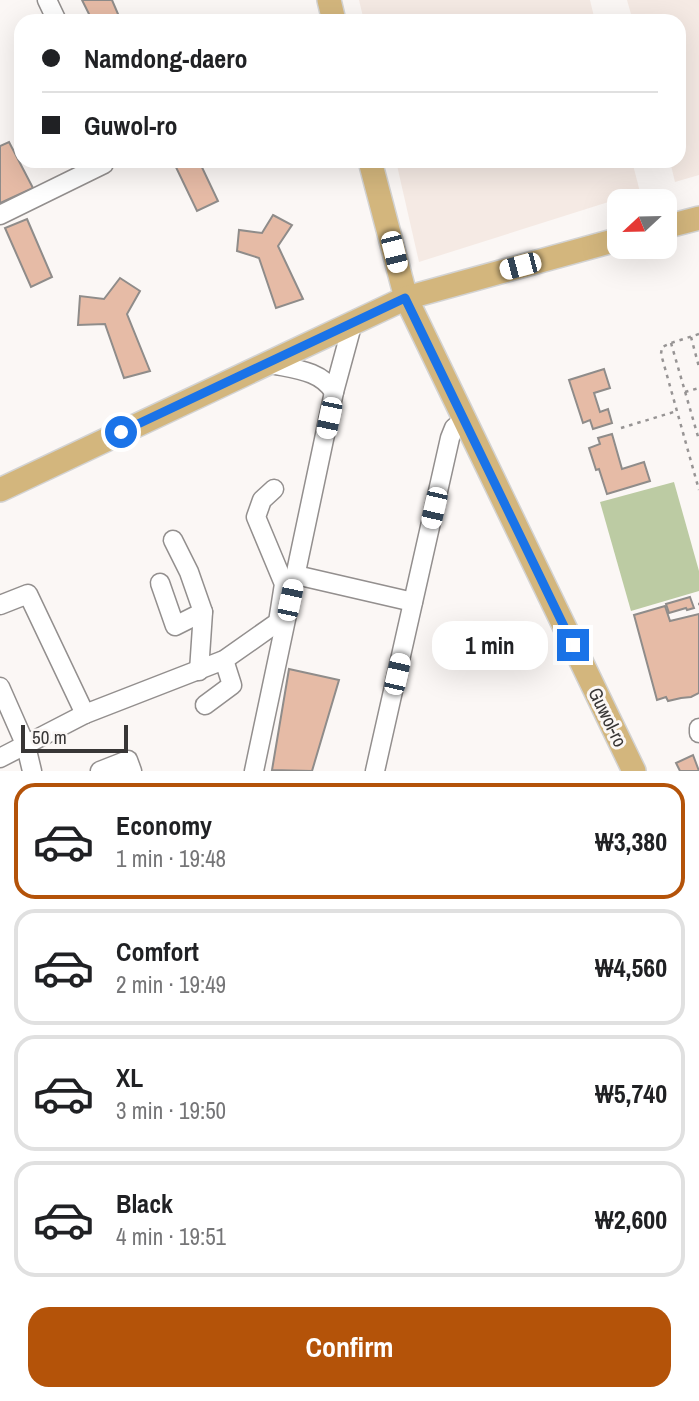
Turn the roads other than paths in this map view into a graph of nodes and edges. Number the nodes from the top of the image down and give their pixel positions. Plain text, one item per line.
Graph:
1 (96, 168) edge
2 (372, 168) edge
3 (0, 215) edge
4 (699, 218) edge
5 (677, 224) edge
6 (607, 243) edge
7 (405, 298) junction
8 (353, 323) junction
9 (267, 363) junction
10 (334, 392) junction
11 (464, 419) junction
12 (274, 489) dead end
13 (0, 490) edge
14 (173, 540) dead end
15 (296, 575) junction
16 (160, 583) dead end
17 (413, 602) junction
18 (0, 605) edge
19 (203, 612) junction
20 (224, 660) junction
21 (199, 671) junction
22 (0, 687) edge
23 (205, 705) dead end
24 (85, 714) junction
25 (26, 746) junction
26 (0, 758) edge
27 (32, 771) edge
28 (100, 771) edge
29 (132, 771) edge
30 (254, 771) edge
31 (375, 771) edge
32 (634, 771) edge

1 - 3 street
2 - 7 main road, Guwol-ro
4 - 5 main road
6 - 7 main road
7 - 8 main road
7 - 11 main road, Guwol-ro
8 - 9 main road
8 - 10 street
9 - 10 street
9 - 13 main road
10 - 15 street
11 - 17 street
11 - 32 main road, Guwol-ro
12 - 20 street
14 - 19 street
15 - 17 street
15 - 30 street
16 - 19 street
17 - 31 street
18 - 24 street
19 - 21 street
20 - 21 street
20 - 23 street
21 - 24 street
22 - 25 street
24 - 25 street
25 - 26 street
25 - 27 street
28 - 29 street

